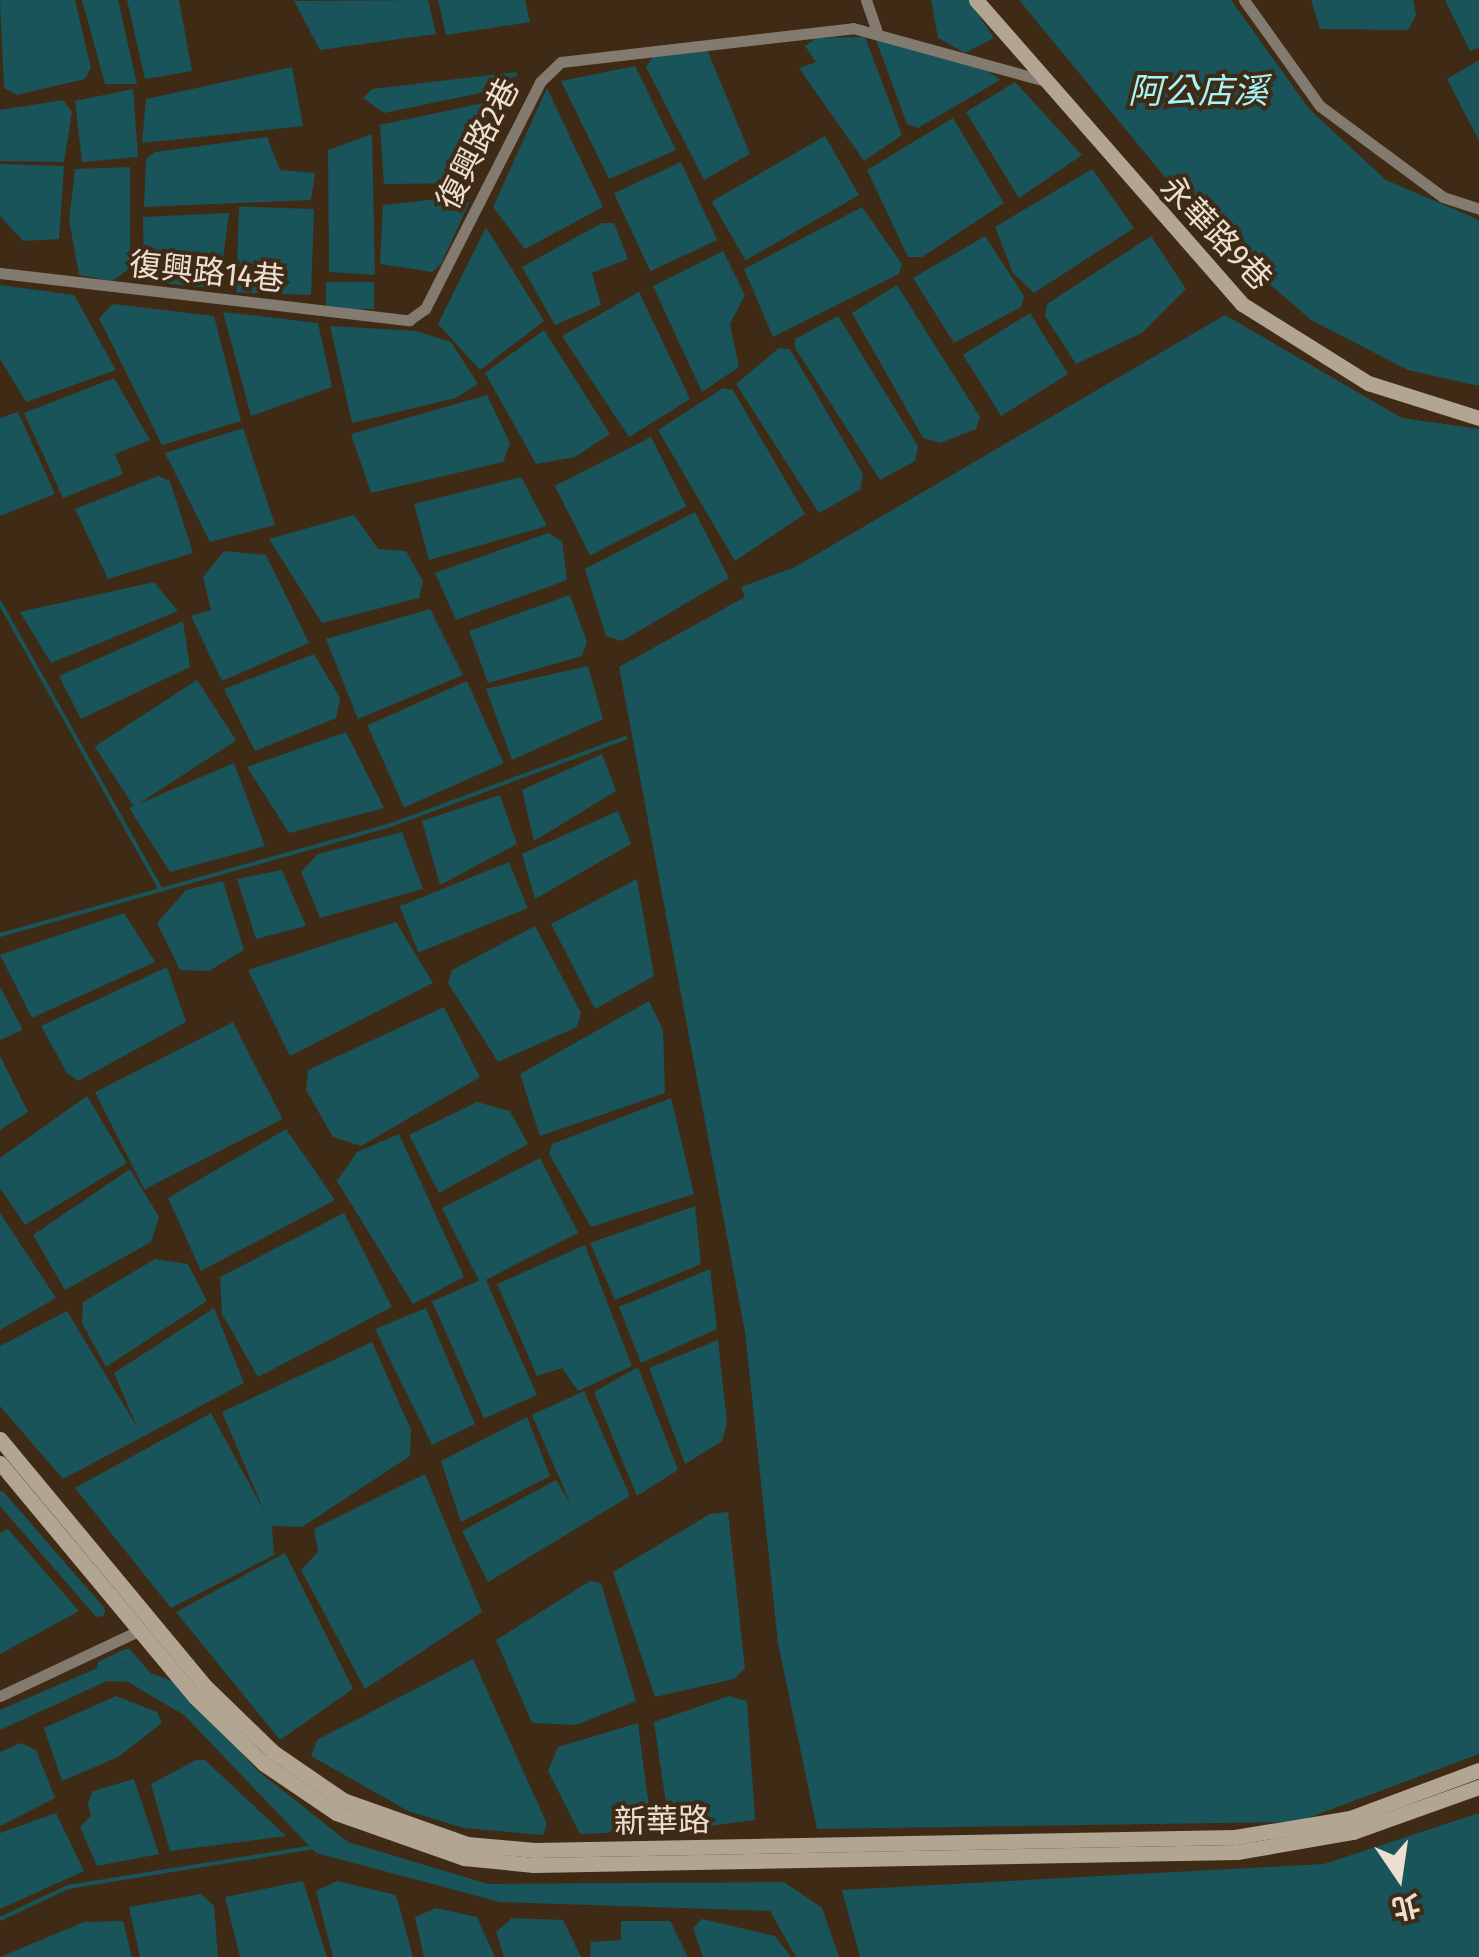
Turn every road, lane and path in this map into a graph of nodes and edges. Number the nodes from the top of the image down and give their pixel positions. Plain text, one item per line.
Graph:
1 (866, 0) edge
2 (976, 0) edge
3 (1244, 0) edge
4 (876, 29) junction
5 (1042, 80) junction
6 (1479, 208) edge
7 (0, 273) edge
8 (409, 320) joint
9 (1479, 418) edge
10 (0, 1439) edge
11 (0, 1462) edge
12 (140, 1630) junction
13 (0, 1696) edge
14 (1479, 1770) edge
15 (1479, 1786) edge

1 - 4 street
2 - 5 street, 永華路9巷
3 - 6 street
4 - 5 street, 復興路2巷
4 - 8 street, 復興路2巷
5 - 9 street, 永華路9巷
7 - 8 street, 復興路14巷
10 - 14 street, 新華路
11 - 12 street, 新華路
12 - 13 street
12 - 15 street, 新華路

